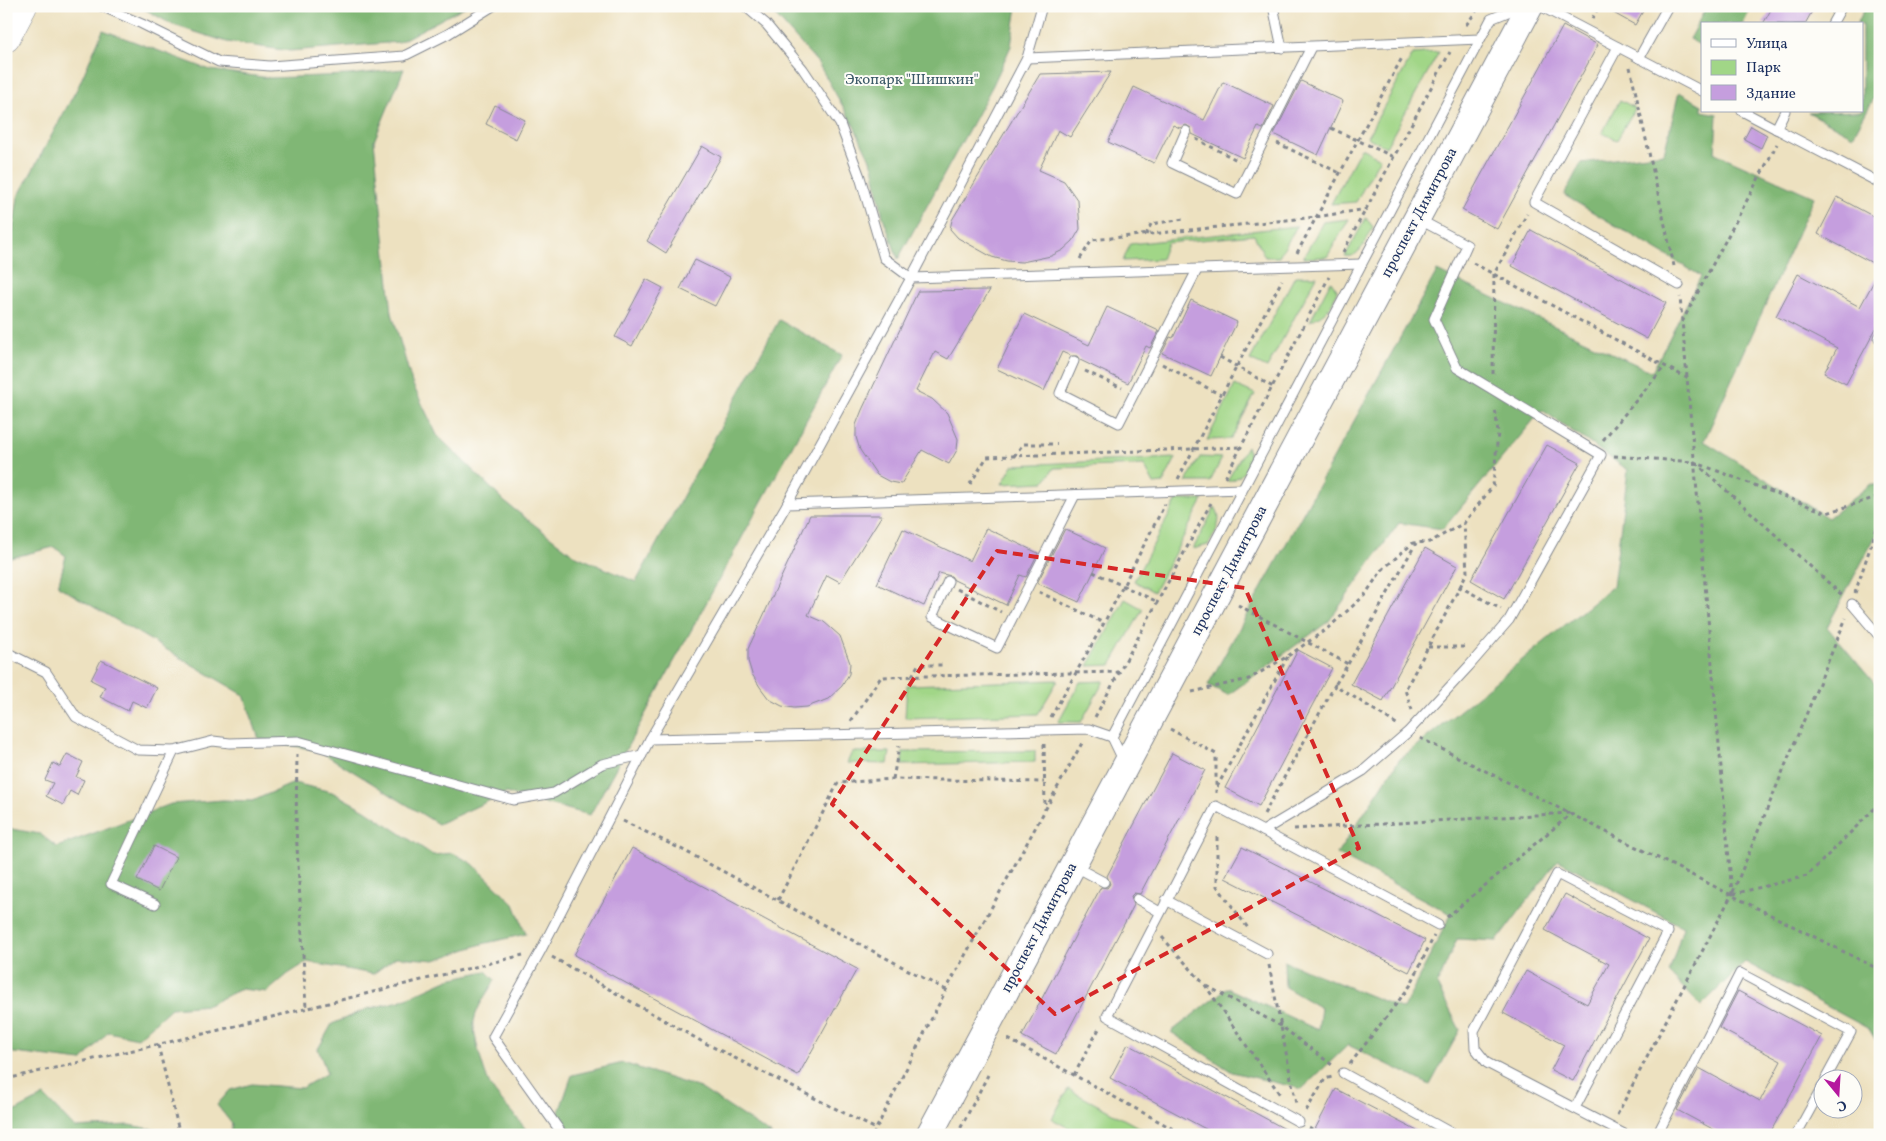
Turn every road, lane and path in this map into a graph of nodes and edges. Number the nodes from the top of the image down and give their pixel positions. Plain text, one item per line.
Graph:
1 (101, 6) edge
2 (493, 6) edge
3 (745, 6) edge
4 (1042, 6) edge
5 (1273, 6) edge
6 (1480, 6) edge
7 (1522, 6) edge
8 (1530, 6) edge
9 (1540, 6) edge
10 (1668, 6) edge
11 (1842, 6) edge
12 (18, 10) edge
13 (1833, 22) edge
14 (6, 38) edge
15 (1480, 40) junction
16 (1456, 41) junction
17 (1411, 43) junction
18 (1311, 47) junction
19 (1618, 47) junction
20 (1282, 48) junction
21 (1028, 58) junction
22 (1639, 58) junction
23 (1631, 73) dead end
24 (1701, 90) edge
25 (1744, 112) edge
26 (1785, 112) edge
27 (1331, 128) dead end
28 (1780, 131) junction
29 (1185, 133) joint
30 (1266, 137) junction
31 (1358, 140) junction
32 (1394, 157) junction
33 (1251, 167) junction
34 (1340, 173) junction
35 (1880, 183) edge
36 (1534, 202) junction
37 (1367, 209) junction
38 (1316, 217) junction
39 (1418, 218) junction
40 (1184, 219) dead end
41 (1146, 235) junction
42 (1462, 257) junction
43 (1361, 264) junction
44 (1335, 266) junction
45 (1289, 268) junction
46 (1197, 270) junction
47 (1072, 274) junction
48 (1494, 274) junction
49 (911, 278) junction
50 (1679, 285) junction
51 (1682, 322) junction
52 (1220, 357) dead end
53 (1151, 359) junction
54 (1073, 363) joint
55 (1236, 366) junction
56 (1665, 366) junction
57 (1687, 378) junction
58 (1273, 387) junction
59 (1493, 390) junction
60 (1134, 393) junction
61 (1221, 395) junction
62 (1057, 444) dead end
63 (1242, 446) junction
64 (1194, 448) junction
65 (1599, 451) junction
66 (1014, 456) junction
67 (1694, 462) junction
68 (1242, 489) junction
69 (1218, 490) junction
70 (1171, 492) junction
71 (1075, 495) junction
72 (1880, 496) edge
73 (960, 498) junction
74 (787, 504) junction
75 (1880, 518) edge
76 (1464, 523) junction
77 (1878, 529) edge
78 (1416, 543) junction
79 (1093, 572) dead end
80 (947, 583) joint
81 (1123, 586) junction
82 (1028, 587) junction
83 (1460, 588) junction
84 (1158, 602) junction
85 (1852, 604) junction
86 (1238, 605) dead end
87 (1512, 615) junction
88 (1012, 618) junction
89 (1104, 623) junction
90 (1880, 637) edge
91 (1306, 642) junction
92 (1486, 646) junction
93 (1428, 647) junction
94 (6, 652) edge
95 (1288, 656) junction
96 (1348, 664) junction
97 (942, 665) dead end
98 (1120, 672) junction
99 (1075, 674) junction
100 (912, 676) junction
101 (1335, 686) junction
102 (1192, 692) dead end
103 (1152, 720) junction
104 (1417, 721) junction
105 (1089, 729) junction
106 (1044, 730) junction
107 (901, 732) junction
108 (1408, 732) junction
109 (843, 733) junction
110 (1112, 737) junction
111 (650, 739) junction
112 (298, 741) junction
113 (174, 751) junction
114 (642, 755) junction
115 (1126, 767) junction
116 (893, 780) junction
117 (1044, 782) junction
118 (1216, 789) junction
119 (1880, 803) edge
120 (1216, 806) junction
121 (1045, 810) junction
122 (1571, 813) junction
123 (611, 816) junction
124 (1260, 829) junction
125 (1073, 866) junction
126 (1104, 882) dead end
127 (1732, 894) junction
128 (1137, 899) dead end
129 (778, 900) junction
130 (1166, 900) junction
131 (155, 904) dead end
132 (1160, 912) junction
133 (1438, 925) junction
134 (1153, 926) junction
135 (541, 950) junction
136 (1267, 954) dead end
137 (1880, 970) edge
138 (1205, 985) junction
139 (946, 990) junction
140 (306, 1008) junction
141 (1107, 1016) junction
142 (158, 1045) junction
143 (1003, 1047) dead end
144 (1831, 1068) edge
145 (991, 1070) dead end
146 (1343, 1073) junction
147 (1074, 1075) junction
148 (6, 1080) edge
149 (1814, 1102) edge
150 (1575, 1108) junction
151 (1299, 1122) junction
152 (876, 1129) junction
153 (1608, 1131) edge
154 (180, 1135) edge
155 (563, 1135) edge
156 (873, 1135) edge
157 (929, 1135) edge
158 (957, 1135) edge
159 (1184, 1135) edge
160 (1455, 1135) edge
161 (1626, 1135) edge
162 (1657, 1135) edge
163 (1796, 1135) edge

1 - 2 lane
3 - 49 lane
4 - 21 lane
5 - 20 lane
6 - 16 path
7 - 15 lane
8 - 39 main road, проспект Димитрова
9 - 19 lane
10 - 22 lane
11 - 13 lane
12 - 14 highway
15 - 16 lane
15 - 43 lane
16 - 17 lane
16 - 32 path
17 - 18 lane
17 - 31 path
18 - 20 lane
18 - 30 lane
19 - 22 lane
19 - 36 lane
20 - 21 lane
21 - 49 lane
22 - 24 lane
23 - 50 path
25 - 28 lane
26 - 28 lane
27 - 31 path
28 - 35 lane
28 - 51 path
29 - 33 path
29 - 33 lane
30 - 33 lane
30 - 34 path
31 - 32 path
31 - 34 path
32 - 37 path
34 - 38 path
36 - 48 path
36 - 50 lane
37 - 38 path
37 - 44 path
38 - 41 path
38 - 45 path
39 - 42 lane
39 - 103 main road, проспект Димитрова
40 - 41 path
41 - 47 path
42 - 48 path
42 - 59 lane
43 - 44 lane
43 - 68 lane
44 - 45 lane
44 - 58 path
45 - 46 lane
45 - 55 path
46 - 47 lane
46 - 53 lane
47 - 49 lane
48 - 56 path
48 - 59 path
49 - 74 lane
50 - 51 path
51 - 57 path
52 - 55 path
53 - 60 lane
53 - 61 path
54 - 60 path
54 - 60 lane
55 - 58 path
55 - 61 path
56 - 57 path
56 - 65 path
57 - 67 path
58 - 63 path
59 - 65 lane
59 - 76 path
61 - 64 path
62 - 66 path
63 - 64 path
63 - 69 path
64 - 66 path
64 - 70 path
65 - 67 path
65 - 87 lane
66 - 73 path
67 - 72 path
67 - 85 path
67 - 127 path
68 - 69 lane
68 - 110 lane
69 - 70 lane
69 - 84 path
70 - 71 lane
70 - 81 path
71 - 73 lane
71 - 82 lane
73 - 74 lane
74 - 111 lane
75 - 77 path
76 - 78 path
76 - 83 path
77 - 85 path
78 - 91 path
78 - 96 path
79 - 81 path
80 - 88 path
80 - 88 lane
81 - 84 path
81 - 89 path
82 - 88 lane
82 - 89 path
83 - 87 path
83 - 93 path
84 - 98 path
85 - 90 lane
85 - 127 path
86 - 91 path
87 - 92 lane
89 - 99 path
91 - 95 path
91 - 96 path
92 - 93 path
92 - 104 lane
93 - 104 path
94 - 113 lane
95 - 102 path
95 - 118 path
96 - 101 path
97 - 100 path
98 - 99 path
98 - 105 path
99 - 100 path
99 - 106 path
100 - 109 path
101 - 108 path
101 - 124 path
103 - 115 main road, проспект Димитрова
103 - 118 path
104 - 108 lane
105 - 106 lane
105 - 110 lane
105 - 121 path
106 - 107 lane
106 - 117 path
107 - 109 lane
107 - 116 path
108 - 122 path
108 - 124 lane
109 - 111 lane
110 - 115 lane
111 - 114 lane
112 - 113 lane
112 - 114 lane
112 - 140 path
113 - 131 lane
114 - 123 lane
115 - 125 main road, проспект Димитрова
116 - 117 path
116 - 129 path
117 - 121 path
118 - 120 path
119 - 127 path
120 - 124 lane
120 - 130 lane
121 - 139 path
122 - 124 path
122 - 127 path
122 - 133 path
123 - 129 path
123 - 135 lane
124 - 133 lane
125 - 126 lane
125 - 157 main road, проспект Димитрова
127 - 137 path
127 - 153 path
128 - 132 lane
129 - 139 path
130 - 132 lane
130 - 136 lane
132 - 134 lane
133 - 146 path
134 - 138 path
134 - 141 lane
135 - 140 path
135 - 152 path
135 - 155 lane
138 - 146 path
138 - 151 path
139 - 152 path
140 - 142 path
141 - 147 path
141 - 151 lane
142 - 148 path
142 - 154 path
143 - 147 path
144 - 162 lane
145 - 158 path
146 - 151 path
146 - 160 lane
147 - 159 path
149 - 163 lane
150 - 150 lane
150 - 153 lane
152 - 156 path
153 - 161 lane

